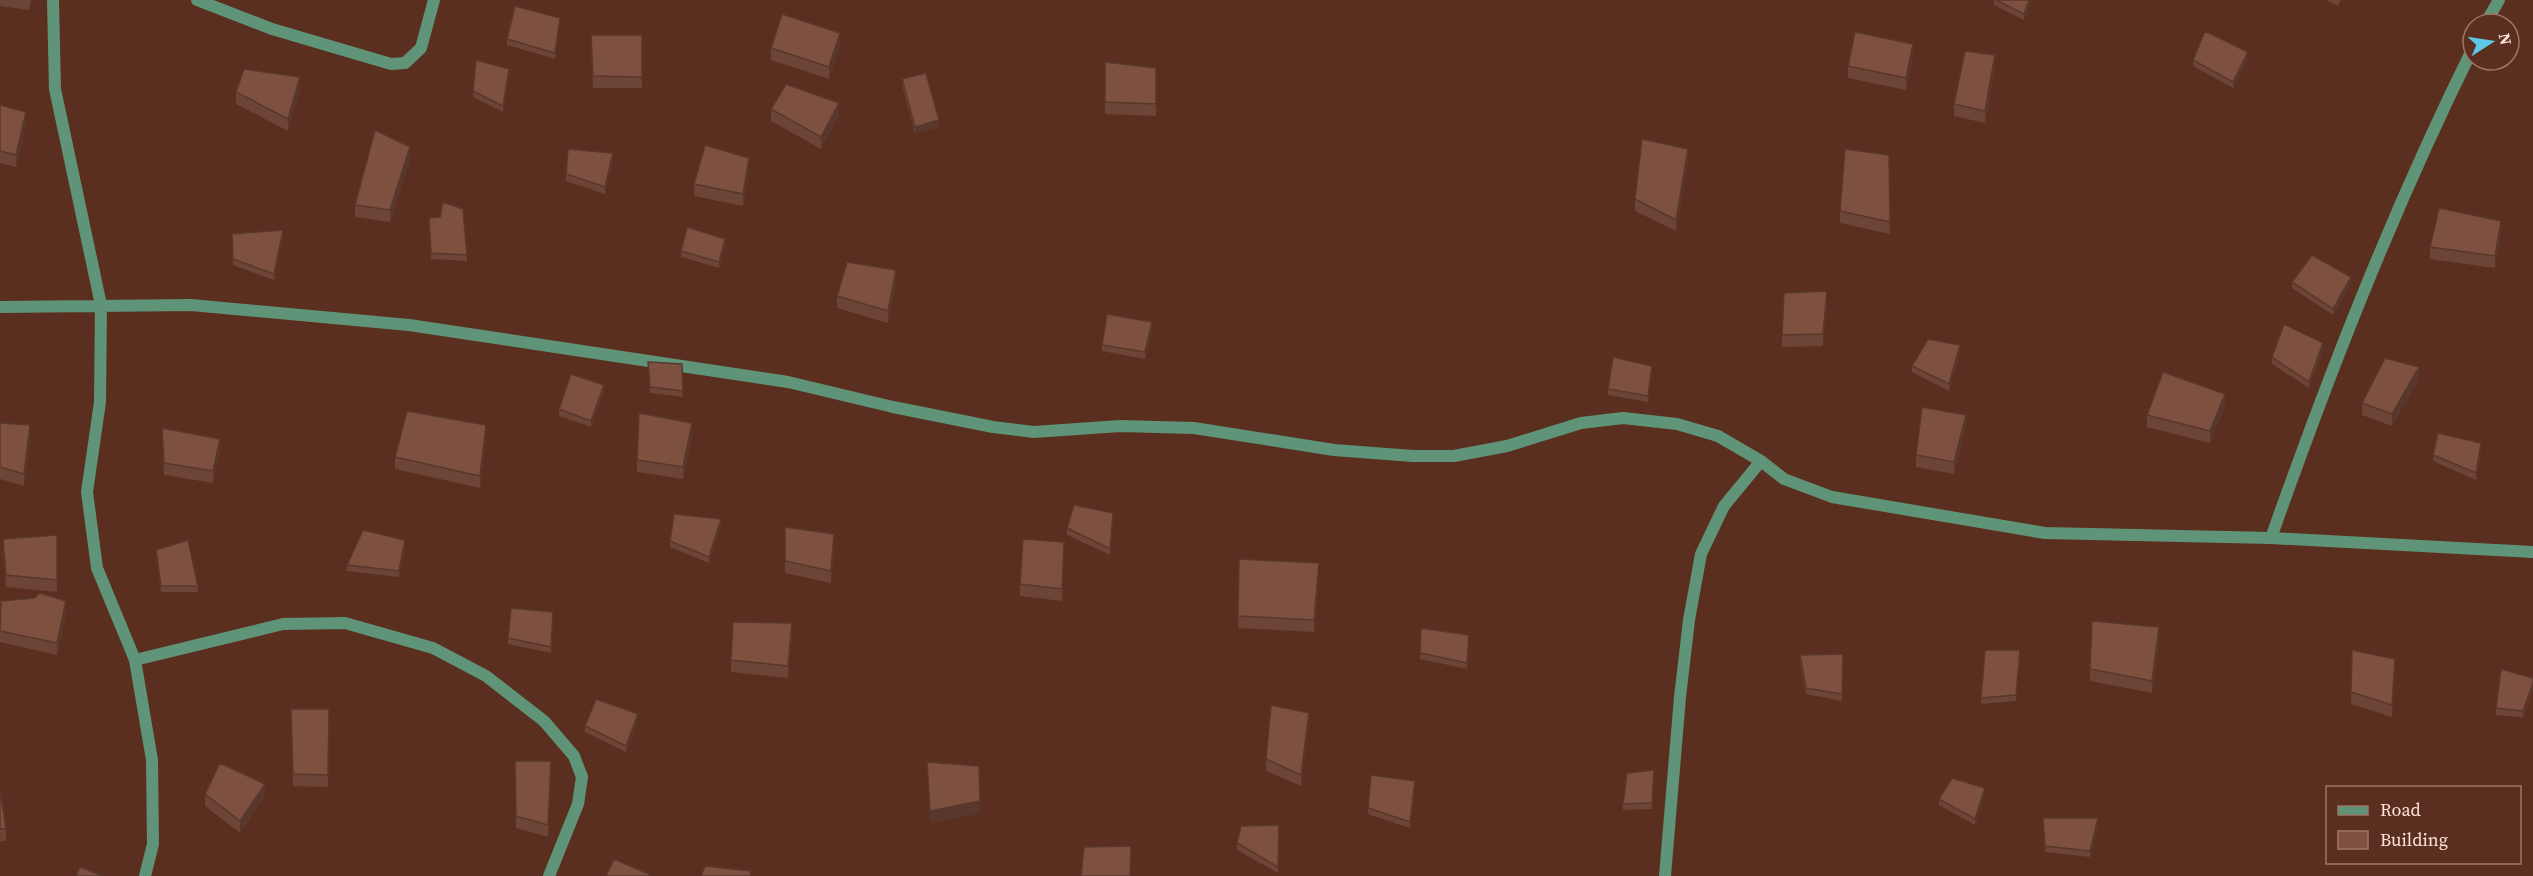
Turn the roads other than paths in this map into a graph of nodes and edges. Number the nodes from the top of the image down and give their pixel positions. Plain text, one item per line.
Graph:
1 (53, 0) edge
2 (197, 0) edge
3 (434, 0) edge
4 (2462, 72) edge
5 (101, 305) junction
6 (0, 307) edge
7 (1761, 461) junction
8 (2271, 537) junction
9 (2533, 552) edge
10 (135, 660) junction
11 (145, 876) edge
12 (549, 876) edge
13 (1665, 876) edge

1 - 5 street
2 - 3 street
4 - 8 street
5 - 6 street
5 - 7 street
5 - 10 street
7 - 8 street
7 - 13 street
8 - 9 street
10 - 11 street
10 - 12 street

